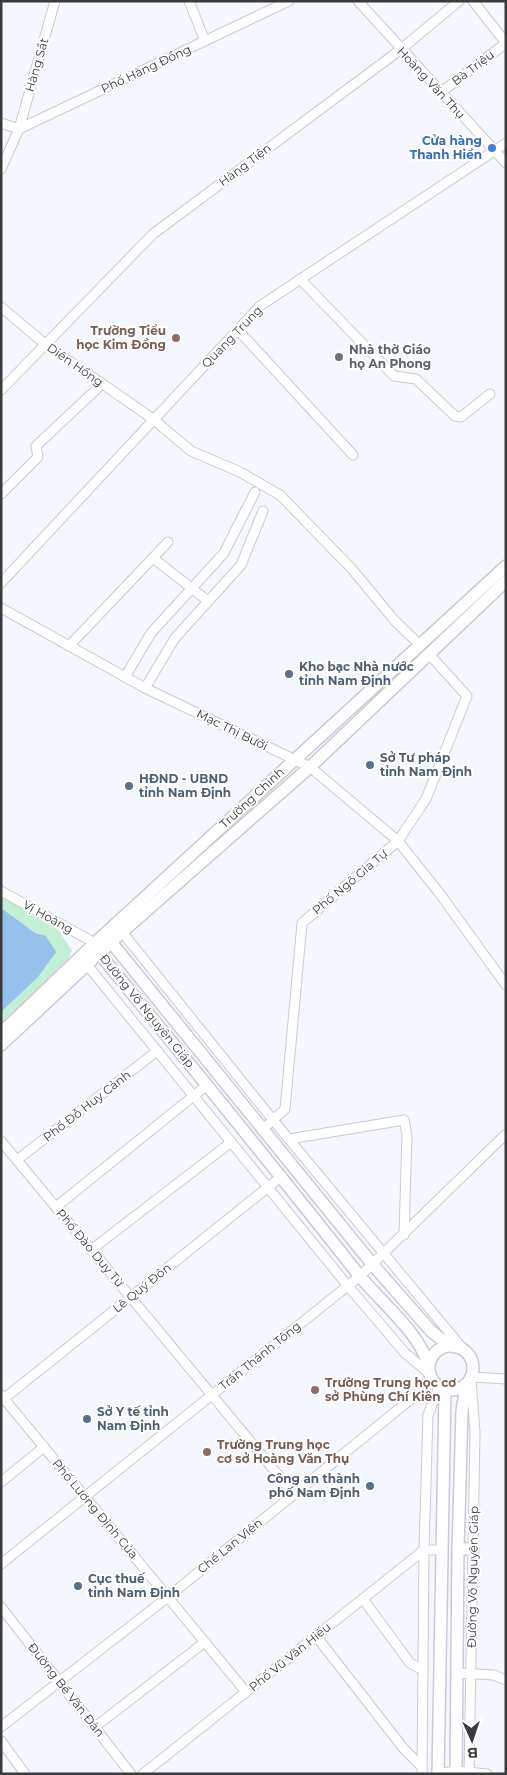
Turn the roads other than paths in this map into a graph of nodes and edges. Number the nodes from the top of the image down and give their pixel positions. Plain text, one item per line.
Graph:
1 (55, 1) edge
2 (189, 1) edge
3 (289, 1) edge
4 (358, 1) edge
5 (459, 1) edge
6 (473, 1) edge
7 (206, 41) junction
8 (506, 43) edge
9 (400, 50) junction
10 (440, 93) junction
11 (1, 123) edge
12 (20, 129) junction
13 (506, 143) edge
14 (495, 150) junction
15 (506, 163) edge
16 (1, 169) edge
17 (300, 279) junction
18 (1, 307) edge
19 (238, 330) junction
20 (45, 344) junction
21 (102, 384) junction
22 (1, 390) edge
23 (490, 394) dead end
24 (153, 419) junction
25 (353, 454) dead end
26 (256, 492) dead end
27 (1, 494) edge
28 (263, 511) dead end
29 (168, 542) dead end
30 (153, 558) junction
31 (506, 566) edge
32 (506, 581) edge
33 (1, 583) edge
34 (191, 589) junction
35 (208, 601) junction
36 (1, 608) edge
37 (420, 644) junction
38 (69, 646) junction
39 (429, 654) junction
40 (125, 677) junction
41 (145, 688) junction
42 (293, 760) junction
43 (310, 767) junction
44 (398, 841) junction
45 (1, 891) edge
46 (119, 928) junction
47 (111, 942) junction
48 (97, 948) junction
49 (83, 961) junction
50 (506, 985) edge
51 (1, 1034) edge
52 (1, 1045) edge
53 (157, 1051) junction
54 (207, 1085) junction
55 (193, 1096) junction
56 (273, 1120) junction
57 (262, 1130) junction
58 (506, 1134) edge
59 (289, 1139) junction
60 (1, 1141) edge
61 (230, 1143) junction
62 (17, 1160) junction
63 (282, 1176) junction
64 (267, 1188) junction
65 (56, 1207) junction
66 (404, 1235) junction
67 (91, 1250) junction
68 (385, 1253) junction
69 (373, 1265) junction
70 (360, 1276) junction
71 (348, 1286) junction
72 (131, 1297) junction
73 (460, 1348) junction
74 (506, 1379) edge
75 (435, 1380) junction
76 (469, 1381) junction
77 (212, 1395) junction
78 (2, 1398) edge
79 (44, 1447) junction
80 (1, 1482) edge
81 (294, 1494) junction
82 (85, 1497) junction
83 (458, 1549) junction
84 (473, 1549) junction
85 (424, 1550) junction
86 (441, 1550) junction
87 (1, 1564) edge
88 (168, 1597) junction
89 (362, 1599) junction
90 (1, 1607) edge
91 (316, 1636) junction
92 (205, 1642) junction
93 (423, 1670) junction
94 (457, 1673) junction
95 (471, 1674) junction
96 (506, 1680) edge
97 (60, 1682) junction
98 (246, 1692) junction
99 (1, 1727) edge
100 (95, 1727) junction
101 (1, 1741) edge
102 (422, 1770) edge
103 (437, 1773) edge
104 (456, 1773) edge
105 (470, 1773) edge
106 (25, 1774) edge
107 (132, 1774) edge
108 (143, 1774) edge
109 (487, 1774) edge

1 - 12 street, Hàng Sắt
2 - 7 street
3 - 7 street, Phố Hàng Đồng
4 - 9 street, Hoàng Văn Thụ
5 - 9 street, Hàng Tiện
6 - 8 street
7 - 12 street, Phố Hàng Đồng
8 - 10 street, Bà Triệu
9 - 10 street, Hoàng Văn Thụ
9 - 20 street, Hàng Tiện
10 - 14 street, Hoàng Văn Thụ
11 - 12 street
12 - 16 street, Hàng Sắt
13 - 14 street, Quang Trung
14 - 15 street, Hoàng Văn Thụ
14 - 17 street, Quang Trung
17 - 19 street, Quang Trung
17 - 23 street
18 - 20 street, Diên Hồng
19 - 24 street, Quang Trung
19 - 25 street
20 - 21 street, Diên Hồng
20 - 22 street, Hàng Tiện
21 - 24 street, Diên Hồng
21 - 27 street
24 - 33 street, Quang Trung
24 - 37 street, Diên Hồng
26 - 34 street
28 - 35 street
29 - 30 street
30 - 34 street
30 - 38 street
31 - 37 main road, Trường Chinh
32 - 39 main road, Trường Chinh
34 - 35 street
34 - 40 street
35 - 41 street
36 - 38 street, Mạc Thị Bưởi
37 - 39 main road
37 - 42 main road, Trường Chinh
38 - 40 street, Mạc Thị Bưởi
39 - 43 main road, Trường Chinh
39 - 44 street, Phố Ngô Gia Tự
40 - 41 street, Mạc Thị Bưởi
41 - 42 street, Mạc Thị Bưởi
42 - 43 street, Mạc Thị Bưởi
42 - 46 main road, Trường Chinh
43 - 44 street, Mạc Thị Bưởi
43 - 46 main road, Trường Chinh
44 - 50 street, Mạc Thị Bưởi
44 - 56 street, Phố Ngô Gia Tự
45 - 48 street, Vị Hoàng
46 - 47 main road, Trường Chinh
46 - 48 main road, Trường Chinh
46 - 56 street
47 - 48 main road, Trường Chinh
47 - 57 main road, Đường Võ Nguyên Giáp
48 - 49 main road, Trường Chinh
48 - 54 main road, Đường Võ Nguyên Giáp
49 - 51 main road, Trường Chinh
49 - 52 main road, Trường Chinh
49 - 53 street, Đường Võ Nguyên Giáp
53 - 55 street, Đường Võ Nguyên Giáp
53 - 62 street, Phố Đỗ Huy Cảnh
54 - 55 street
54 - 63 main road, Đường Võ Nguyên Giáp
55 - 61 street, Đường Võ Nguyên Giáp
55 - 65 street
56 - 57 street, Phố Ngô Gia Tự
56 - 59 street
57 - 69 main road, Đường Võ Nguyên Giáp
58 - 66 street, Trần Thánh Tông
59 - 66 street
59 - 68 street
60 - 62 street, Phố Đào Duy Từ
61 - 64 street, Đường Võ Nguyên Giáp
61 - 67 street
62 - 65 street, Phố Đào Duy Từ
63 - 64 street, Lê Quý Đôn
63 - 70 main road, Đường Võ Nguyên Giáp
64 - 71 street, Đường Võ Nguyên Giáp
64 - 72 street, Lê Quý Đôn
65 - 67 street, Phố Đào Duy Từ
66 - 68 street, Trần Thánh Tông
67 - 72 street, Phố Đào Duy Từ
68 - 69 street, Trần Thánh Tông
68 - 73 street
69 - 70 street, Trần Thánh Tông
69 - 73 main road, Đường Võ Nguyên Giáp
70 - 71 street, Trần Thánh Tông
70 - 75 main road, Đường Võ Nguyên Giáp
71 - 75 street, Đường Võ Nguyên Giáp
71 - 77 street, Trần Thánh Tông
72 - 77 street, Phố Đào Duy Từ
72 - 78 street, Lê Quý Đôn
73 - 75 main road
73 - 76 main road
74 - 76 street
75 - 76 main road
75 - 81 street, Chế Lan Viên
75 - 85 street
75 - 86 main road, Đường Võ Nguyên Giáp
76 - 83 main road, Đường Võ Nguyên Giáp
76 - 84 street, Đường Võ Nguyên Giáp
77 - 81 street, Phố Đào Duy Từ
77 - 82 street, Trần Thánh Tông
78 - 79 street, Phố Lương Định Của
79 - 80 street
79 - 82 street, Phố Lương Định Của
81 - 88 street, Chế Lan Viên
82 - 87 street, Trần Thánh Tông
82 - 88 street, Phố Lương Định Của
83 - 84 main road
83 - 94 main road, Đường Võ Nguyên Giáp
84 - 95 street, Đường Võ Nguyên Giáp
85 - 86 street
85 - 89 street, Phố Vũ Văn Hiếu
85 - 93 street
86 - 103 main road, Đường Võ Nguyên Giáp
88 - 92 street, Phố Lương Định Của
88 - 97 street, Chế Lan Viên
89 - 91 street, Phố Vũ Văn Hiếu
89 - 93 street
90 - 97 street, Đường Bế Văn Đàn
91 - 98 street, Phố Vũ Văn Hiếu
91 - 102 street
92 - 98 street, Phố Lương Định Của
92 - 100 street
93 - 102 street
94 - 95 street
94 - 104 main road, Đường Võ Nguyên Giáp
95 - 96 street
95 - 105 street, Đường Võ Nguyên Giáp
97 - 99 street, Chế Lan Viên
97 - 100 street, Đường Bế Văn Đàn
98 - 108 street, Phố Vũ Văn Hiếu
100 - 107 street, Đường Bế Văn Đàn
101 - 106 street
103 - 104 street
104 - 105 street
105 - 109 street

